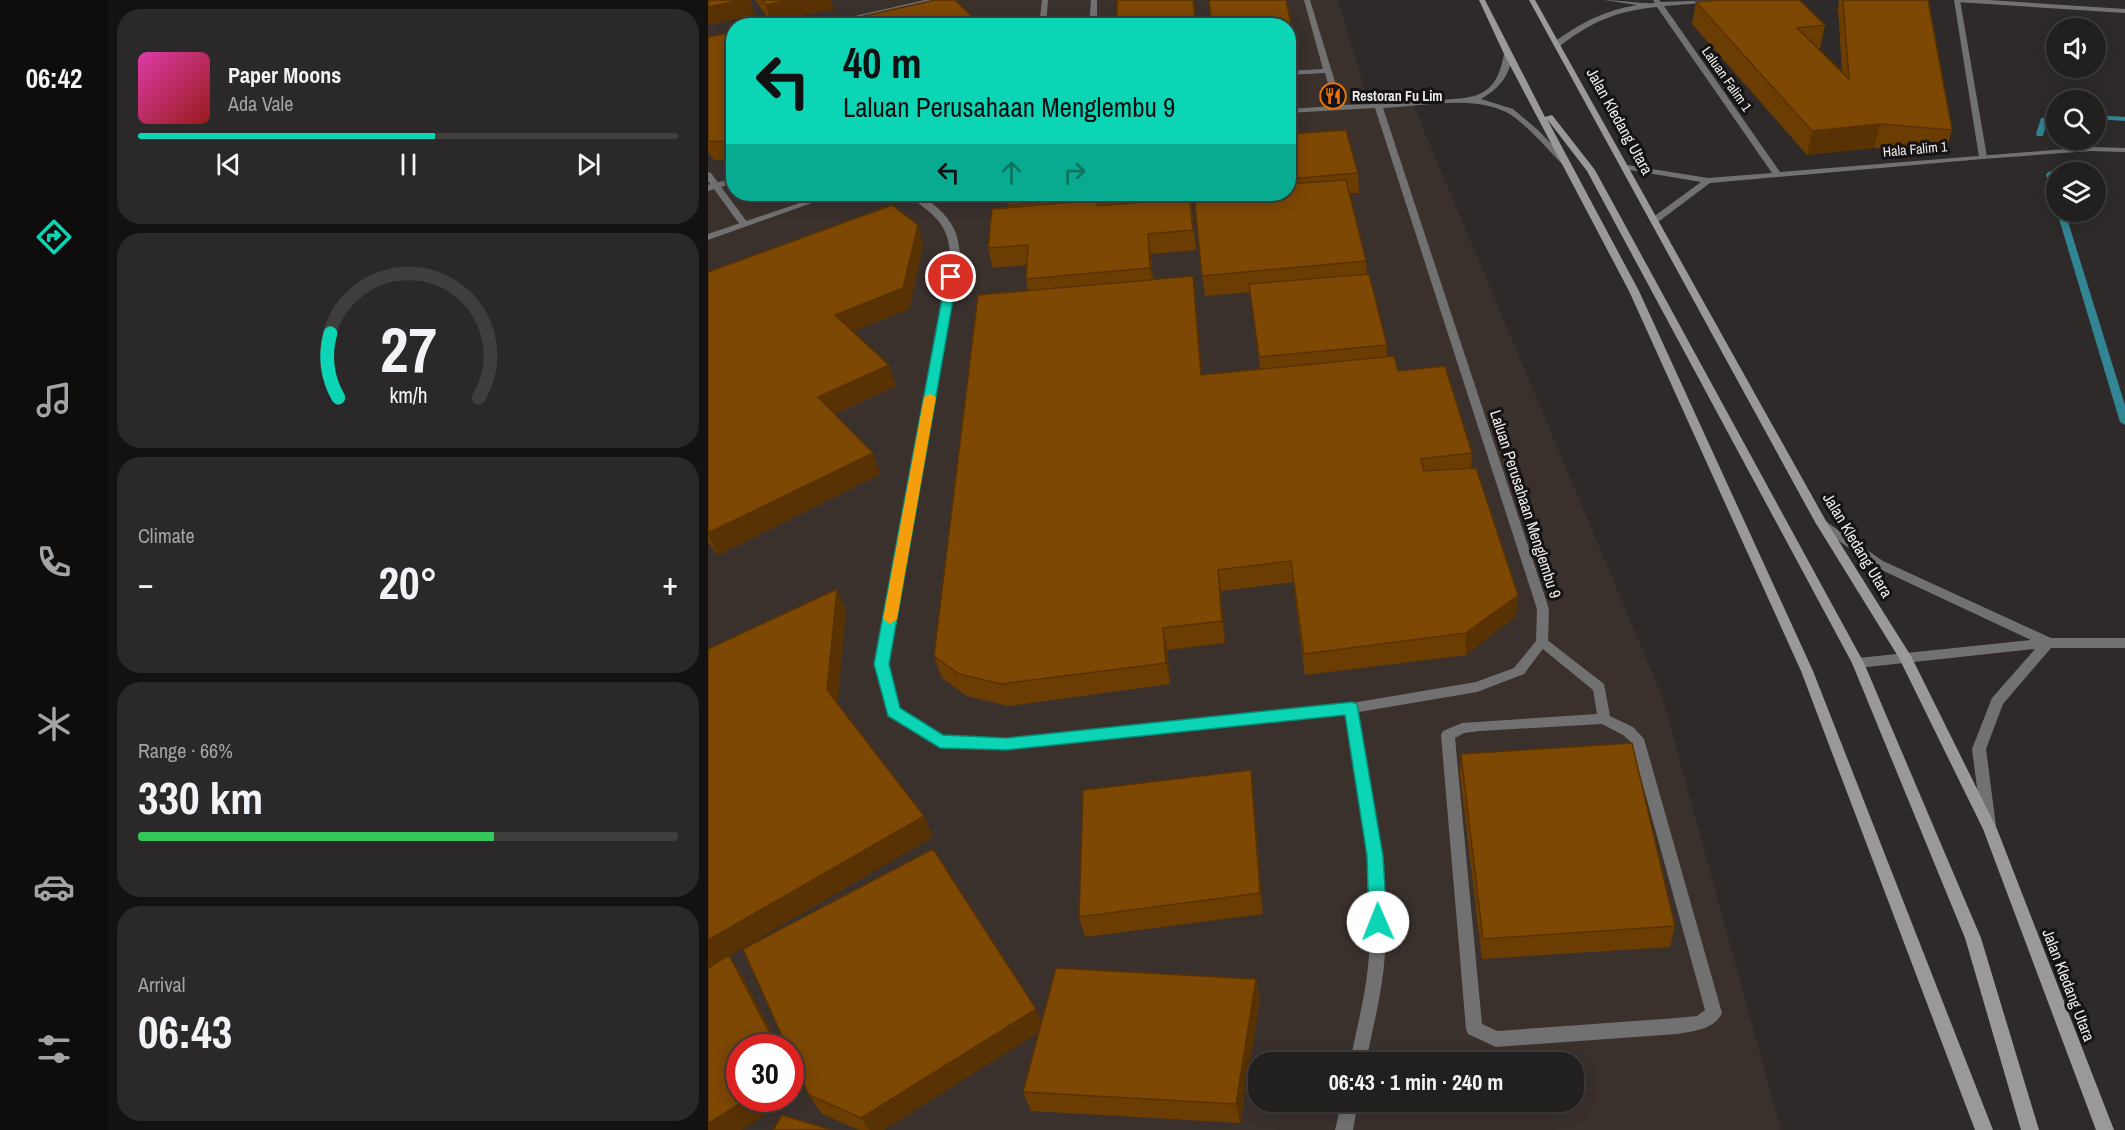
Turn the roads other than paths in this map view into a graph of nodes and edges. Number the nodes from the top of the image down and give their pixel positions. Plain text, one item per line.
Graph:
1 (934, 0) edge
2 (1045, 0) edge
3 (1094, 0) edge
4 (1307, 0) edge
5 (1482, 0) edge
6 (1532, 0) edge
7 (1607, 0) edge
8 (1716, 0) edge
9 (1957, 0) edge
10 (1658, 3) edge
11 (2081, 4) edge
12 (2125, 11) edge
13 (851, 18) edge
14 (1043, 18) edge
15 (1093, 18) edge
16 (1557, 45) junction
17 (1508, 54) junction
18 (1329, 70) junction
19 (1296, 72) edge
20 (1531, 94) junction
21 (1475, 100) junction
22 (1378, 104) junction
23 (1338, 106) junction
24 (1296, 110) edge
25 (2125, 150) edge
26 (1983, 157) junction
27 (1567, 164) junction
28 (1624, 166) junction
29 (1776, 173) junction
30 (708, 175) edge
31 (1708, 181) junction
32 (712, 187) edge
33 (812, 201) edge
34 (921, 201) edge
35 (1655, 220) junction
36 (744, 224) junction
37 (708, 237) edge
38 (1821, 522) junction
39 (1542, 642) junction
40 (2048, 643) junction
41 (2123, 643) edge
42 (1905, 656) junction
43 (1858, 663) junction
44 (1352, 708) junction
45 (1604, 719) junction
46 (1990, 829) junction
47 (1360, 1052) edge
48 (1348, 1112) edge
49 (1344, 1130) edge
50 (1984, 1130) edge
51 (2030, 1130) edge
52 (2105, 1130) edge

1 - 13 street
2 - 14 street
3 - 15 street
4 - 18 street
5 - 17 main road
6 - 16 main road, Jalan Kledang Utara
7 - 10 street
8 - 10 street
9 - 11 street
9 - 26 street
10 - 16 street
10 - 29 street, Laluan Falim 1
11 - 12 street
16 - 28 main road, Jalan Kledang Utara
17 - 20 main road
17 - 21 street
18 - 19 street
18 - 23 street
20 - 27 main road
20 - 43 main road
21 - 22 street
21 - 27 street
22 - 23 street
22 - 39 street, Laluan Perusahaan Menglembu 9
23 - 24 street
25 - 26 street, Hala Falim 1
26 - 29 street, Hala Falim 1
27 - 50 main road
28 - 31 street, Hala Falim 1
28 - 35 main road, Jalan Kledang Utara
29 - 31 street, Hala Falim 1
30 - 32 street
31 - 35 street, Hala Falim 1
32 - 36 street
33 - 36 street
34 - 44 street
35 - 38 main road, Jalan Kledang Utara
36 - 37 street
38 - 40 street
38 - 42 main road, Jalan Kledang Utara
39 - 44 street
39 - 45 street
40 - 41 street
40 - 42 street
40 - 46 street
42 - 43 street
42 - 46 main road, Jalan Kledang Utara
43 - 51 main road
44 - 47 street
45 - 45 street
46 - 52 main road, Jalan Kledang Utara
48 - 49 street

